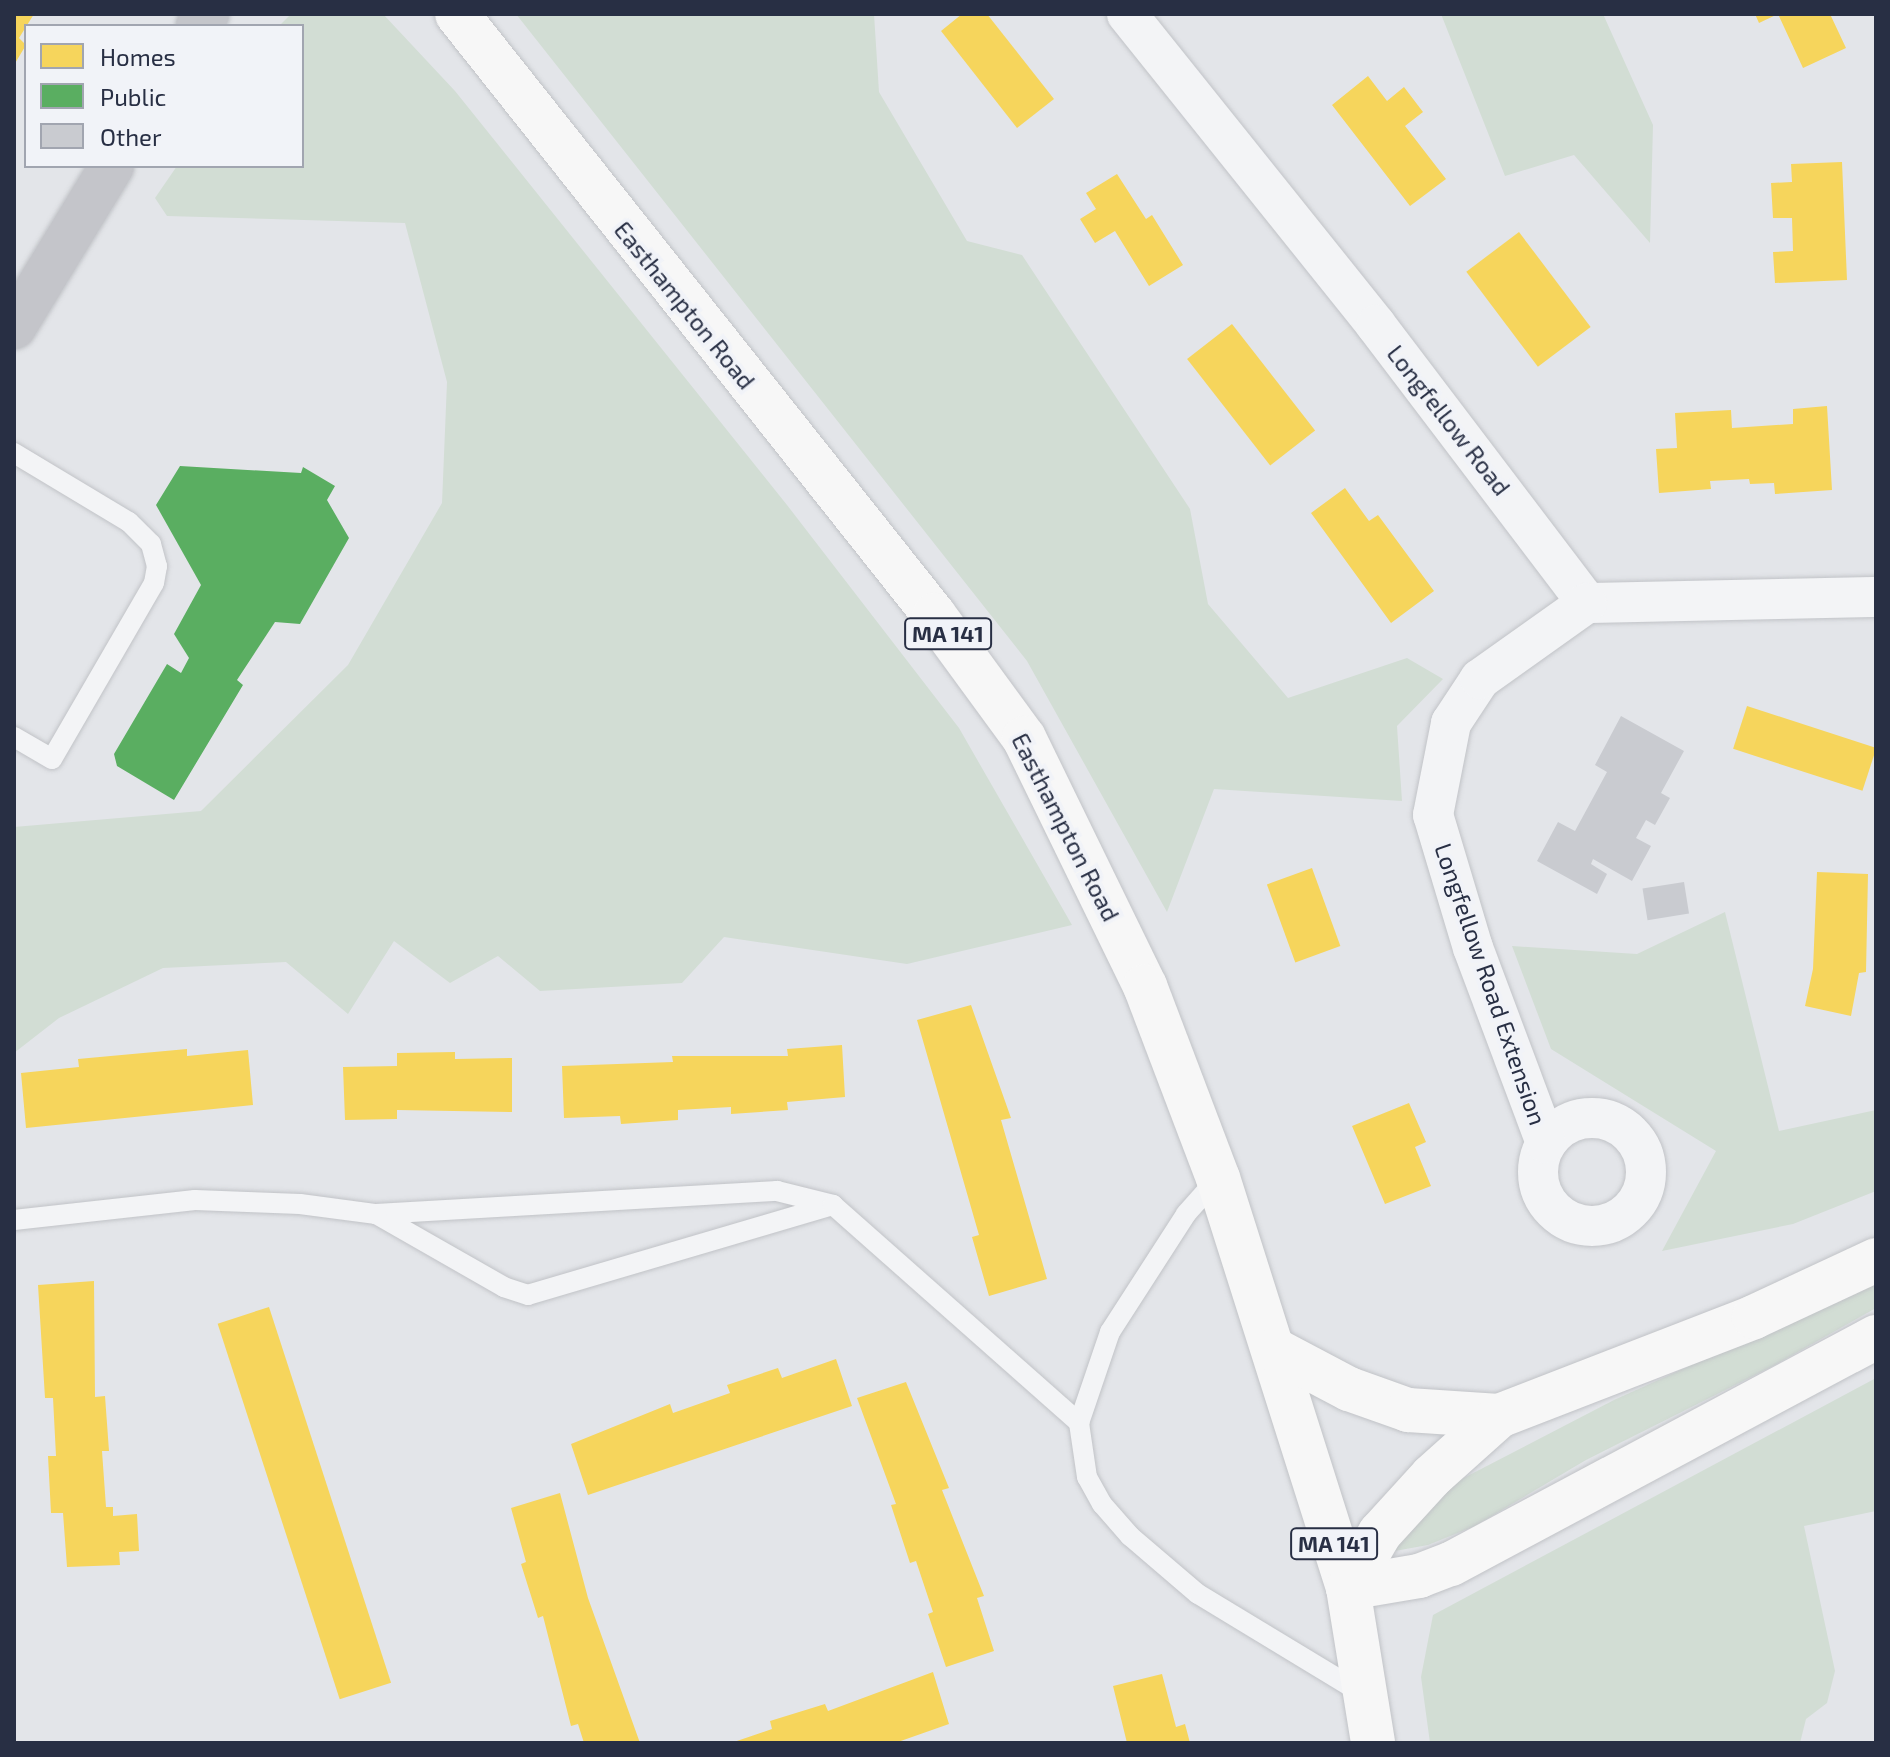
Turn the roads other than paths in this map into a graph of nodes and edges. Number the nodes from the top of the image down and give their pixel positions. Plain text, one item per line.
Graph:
1 (457, 14) edge
2 (1127, 14) edge
3 (111, 168) edge
4 (14, 327) edge
5 (14, 453) edge
6 (1876, 597) edge
7 (1587, 603) junction
8 (14, 737) edge
9 (1546, 1143) dead end
10 (1218, 1178) junction
11 (833, 1205) junction
12 (376, 1214) junction
13 (14, 1220) edge
14 (1876, 1260) edge
15 (1876, 1337) edge
16 (1275, 1350) junction
17 (1499, 1416) junction
18 (1079, 1423) junction
19 (1348, 1588) junction
20 (1366, 1696) junction
21 (1373, 1743) edge

1 - 10 main road, Easthampton Road / MA 141
2 - 7 street, Longfellow Road
3 - 4 street
5 - 8 lane
6 - 7 street
7 - 9 street, Longfellow Road Extension
10 - 16 main road, Easthampton Road / MA 141
10 - 18 lane
11 - 12 lane
11 - 12 lane
11 - 18 lane
12 - 13 lane
14 - 17 main road
15 - 19 main road
16 - 17 main road
16 - 19 main road, Easthampton Road / MA 141
17 - 19 main road
18 - 20 lane
19 - 20 main road, Easthampton Road / MA 141
20 - 21 main road, Easthampton Road / MA 141

